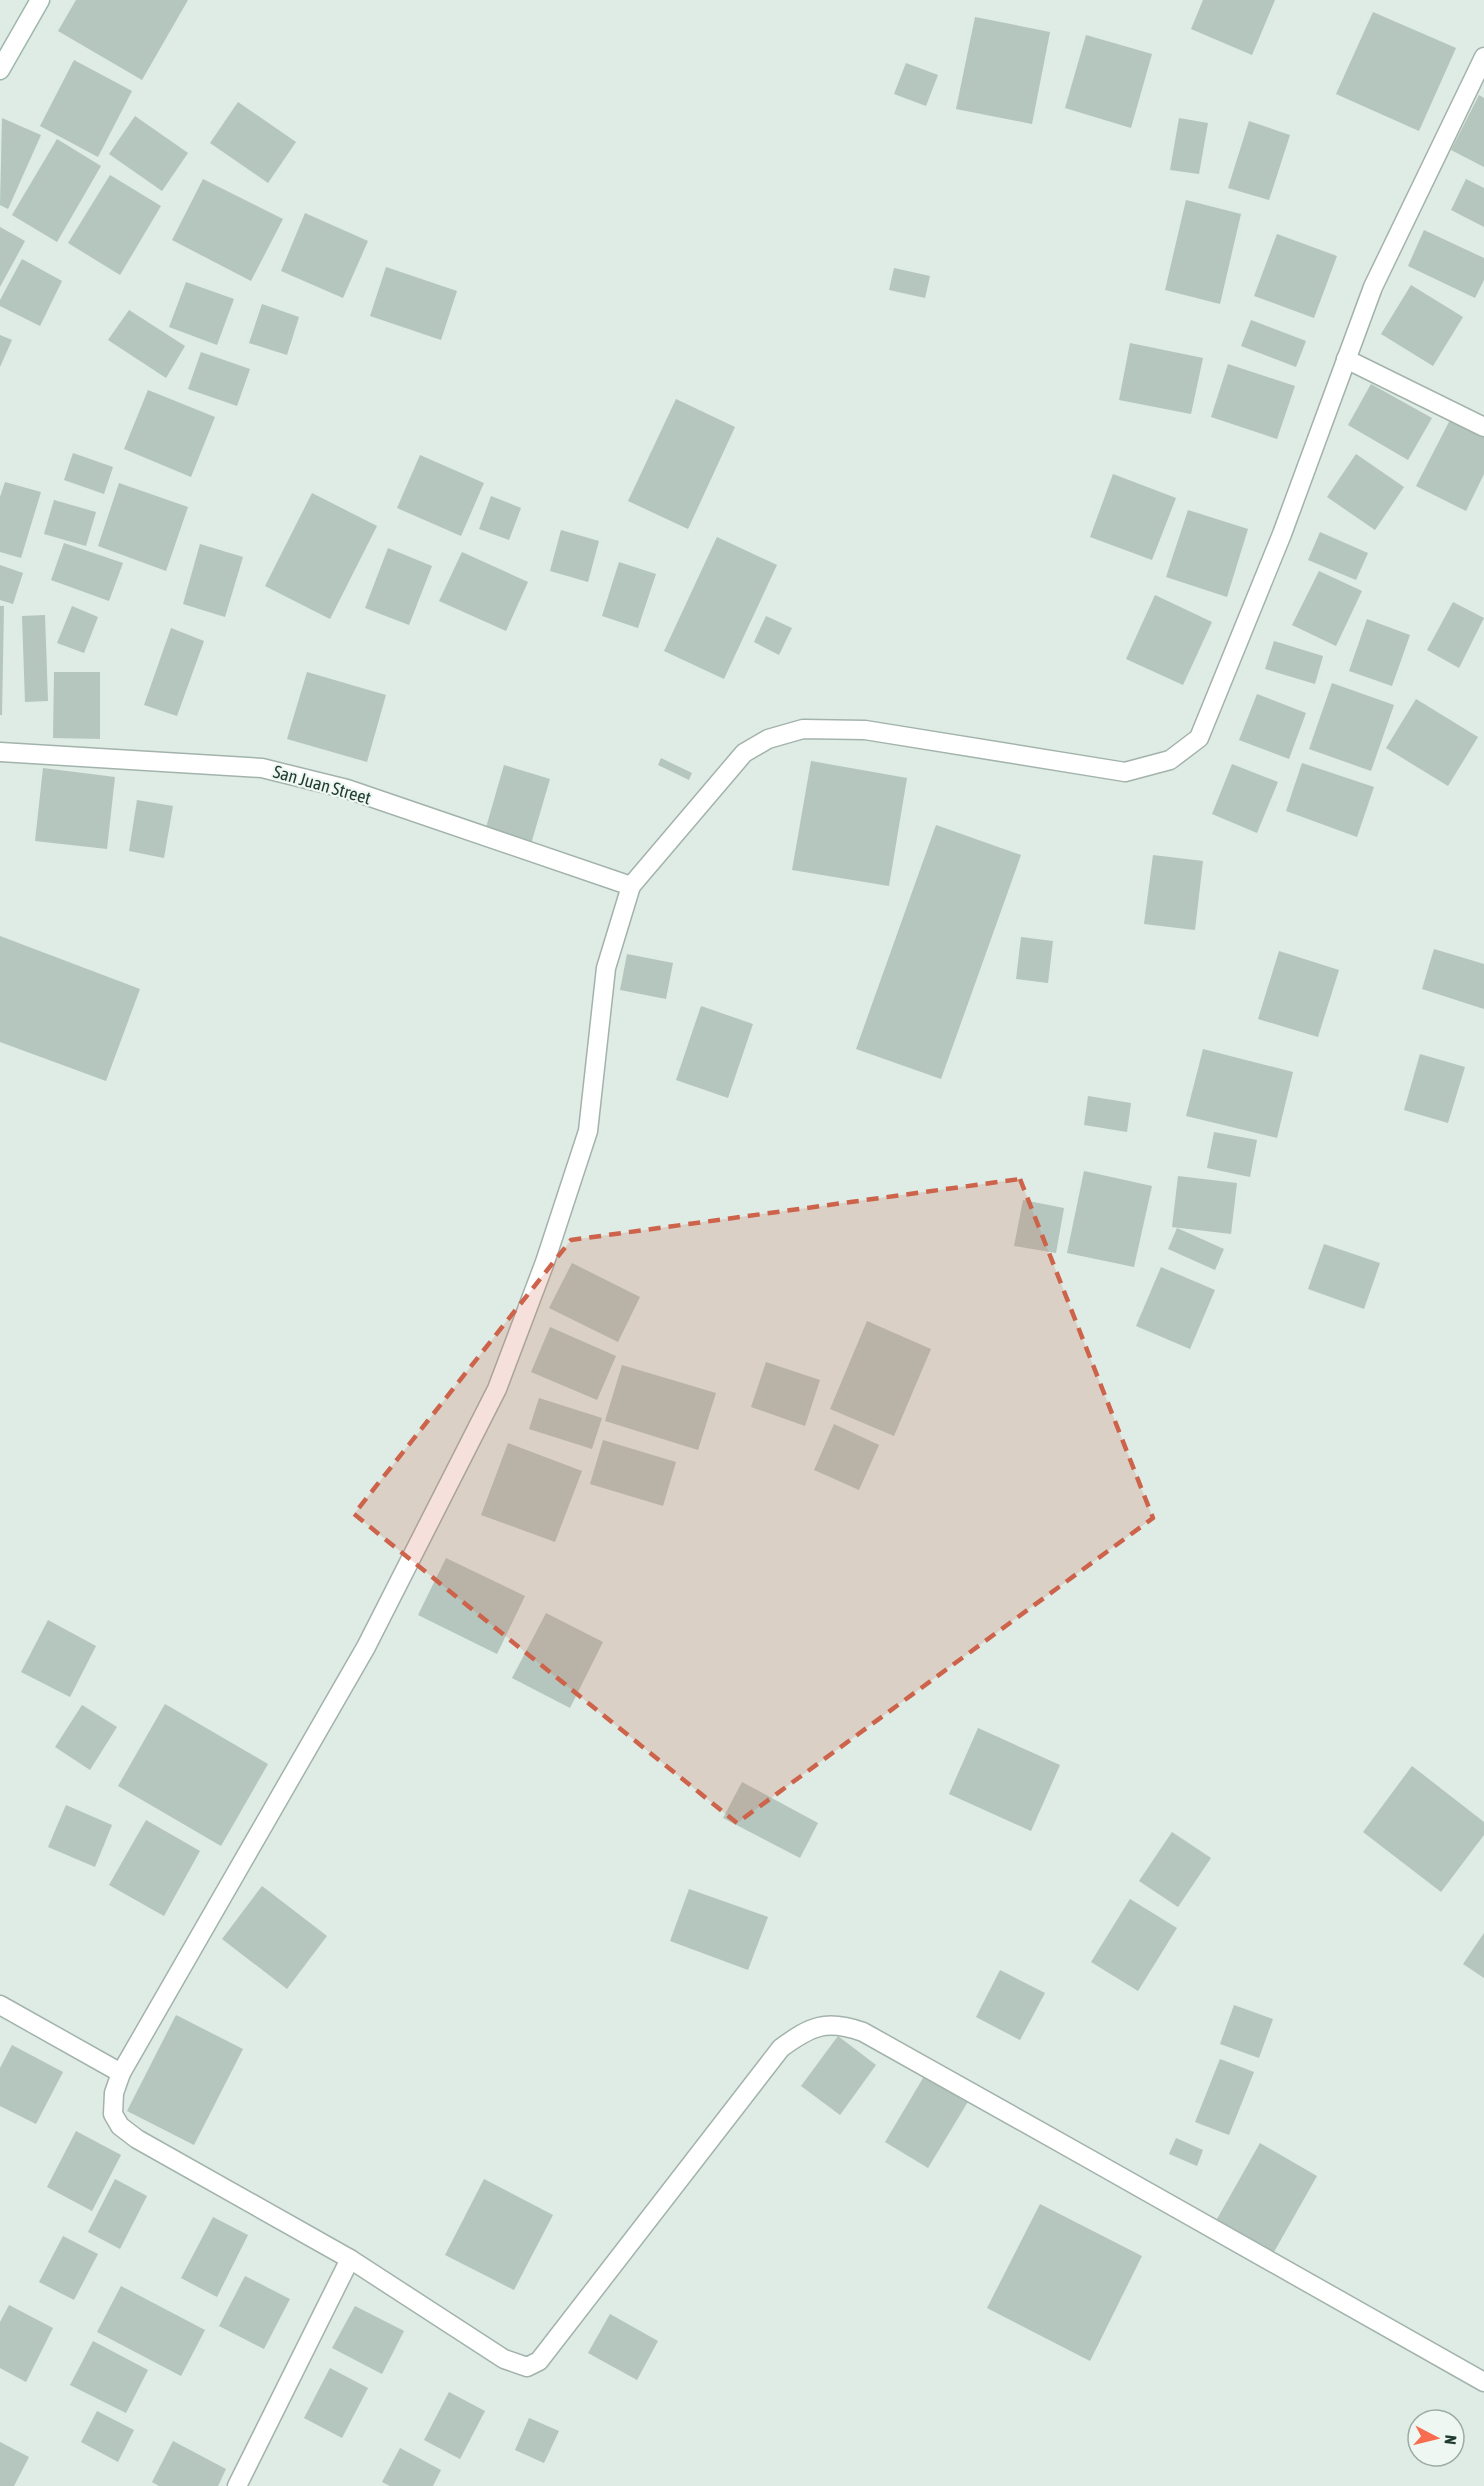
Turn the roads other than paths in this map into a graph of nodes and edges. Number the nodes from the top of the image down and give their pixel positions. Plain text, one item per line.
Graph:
1 (40, 0) edge
2 (1484, 57) edge
3 (0, 70) edge
4 (1346, 359) junction
5 (1484, 427) edge
6 (0, 752) edge
7 (631, 886) junction
8 (0, 2005) edge
9 (121, 2073) junction
10 (350, 2259) junction
11 (1484, 2382) edge
12 (237, 2486) edge

1 - 3 street
2 - 4 street
4 - 5 street
4 - 7 street
6 - 7 street, San Juan Street
7 - 9 street
8 - 9 street
9 - 10 street
10 - 11 street
10 - 12 street

